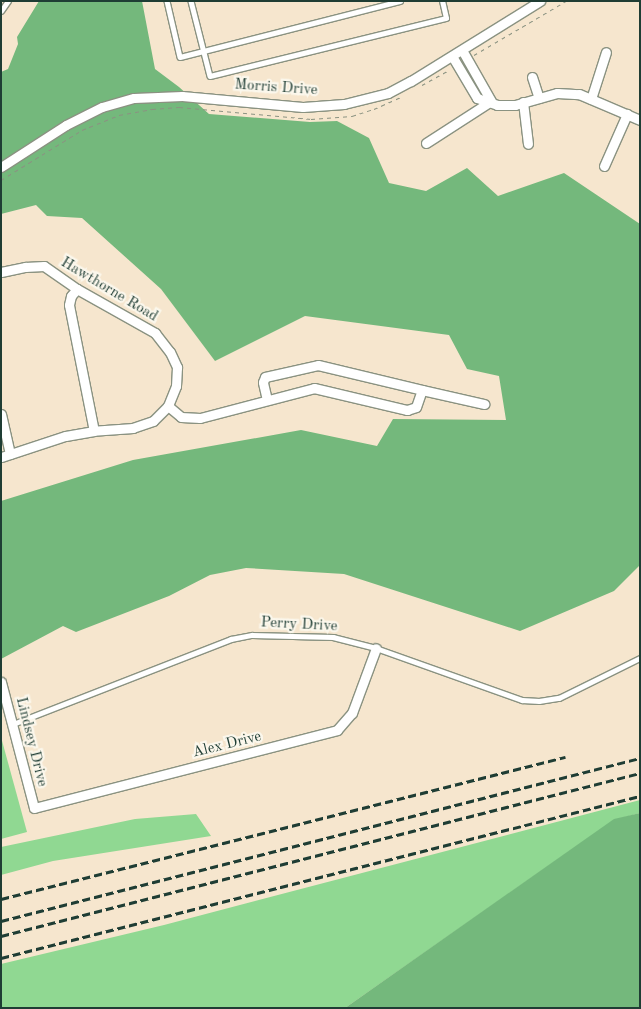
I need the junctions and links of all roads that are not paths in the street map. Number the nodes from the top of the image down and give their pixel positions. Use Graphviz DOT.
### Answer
graph roads {
  1 [pos="8,1"];
  2 [pos="167,1"];
  3 [pos="191,1"];
  4 [pos="400,1"];
  5 [pos="442,1"];
  6 [pos="540,1"];
  7 [pos="1,11"];
  8 [pos="462,50"];
  9 [pos="203,51"];
  10 [pos="606,52"];
  11 [pos="452,56"];
  12 [pos="532,77"];
  13 [pos="539,98"];
  14 [pos="591,99"];
  15 [pos="491,102"];
  16 [pos="523,102"];
  17 [pos="627,114"];
  18 [pos="640,120"];
  19 [pos="426,143"];
  20 [pos="528,144"];
  21 [pos="604,166"];
  22 [pos="1,167"];
  23 [pos="1,272"];
  24 [pos="77,289"];
  25 [pos="422,390"];
  26 [pos="267,400"];
  27 [pos="484,404"];
  28 [pos="168,406"];
  29 [pos="1,414"];
  30 [pos="94,431"];
  31 [pos="5,456"];
  32 [pos="376,648"];
  33 [pos="640,658"];
  34 [pos="1,682"];
  35 [pos="12,724"];
  36 [pos="34,808"];
  1 -- 7 [label="lane"];
  2 -- 9 [label="lane"];
  3 -- 9 [label="lane"];
  4 -- 9 [label="lane"];
  5 -- 9 [label="lane"];
  6 -- 8 [label="street, Morris Drive"];
  8 -- 11 [label="street, Morris Drive"];
  8 -- 15 [label="street"];
  10 -- 14 [label="street"];
  11 -- 15 [label="street"];
  11 -- 22 [label="street, Morris Drive"];
  12 -- 13 [label="street"];
  13 -- 14 [label="street"];
  13 -- 16 [label="street"];
  14 -- 17 [label="street"];
  15 -- 16 [label="street"];
  15 -- 19 [label="street"];
  16 -- 20 [label="street"];
  17 -- 18 [label="street"];
  17 -- 21 [label="street"];
  23 -- 24 [label="street, Hawthorne Road"];
  24 -- 28 [label="street, Hawthorne Road"];
  24 -- 30 [label="street"];
  25 -- 26 [label="street"];
  25 -- 26 [label="street"];
  25 -- 27 [label="street"];
  26 -- 28 [label="street"];
  28 -- 30 [label="street, Hawthorne Road"];
  29 -- 31 [label="street"];
  30 -- 31 [label="street, Hawthorne Road"];
  32 -- 33 [label="lane, Perry Drive"];
  32 -- 35 [label="lane, Perry Drive"];
  32 -- 36 [label="street, Alex Drive"];
  34 -- 35 [label="street, Lindsey Drive"];
  35 -- 36 [label="street, Lindsey Drive"];
}
